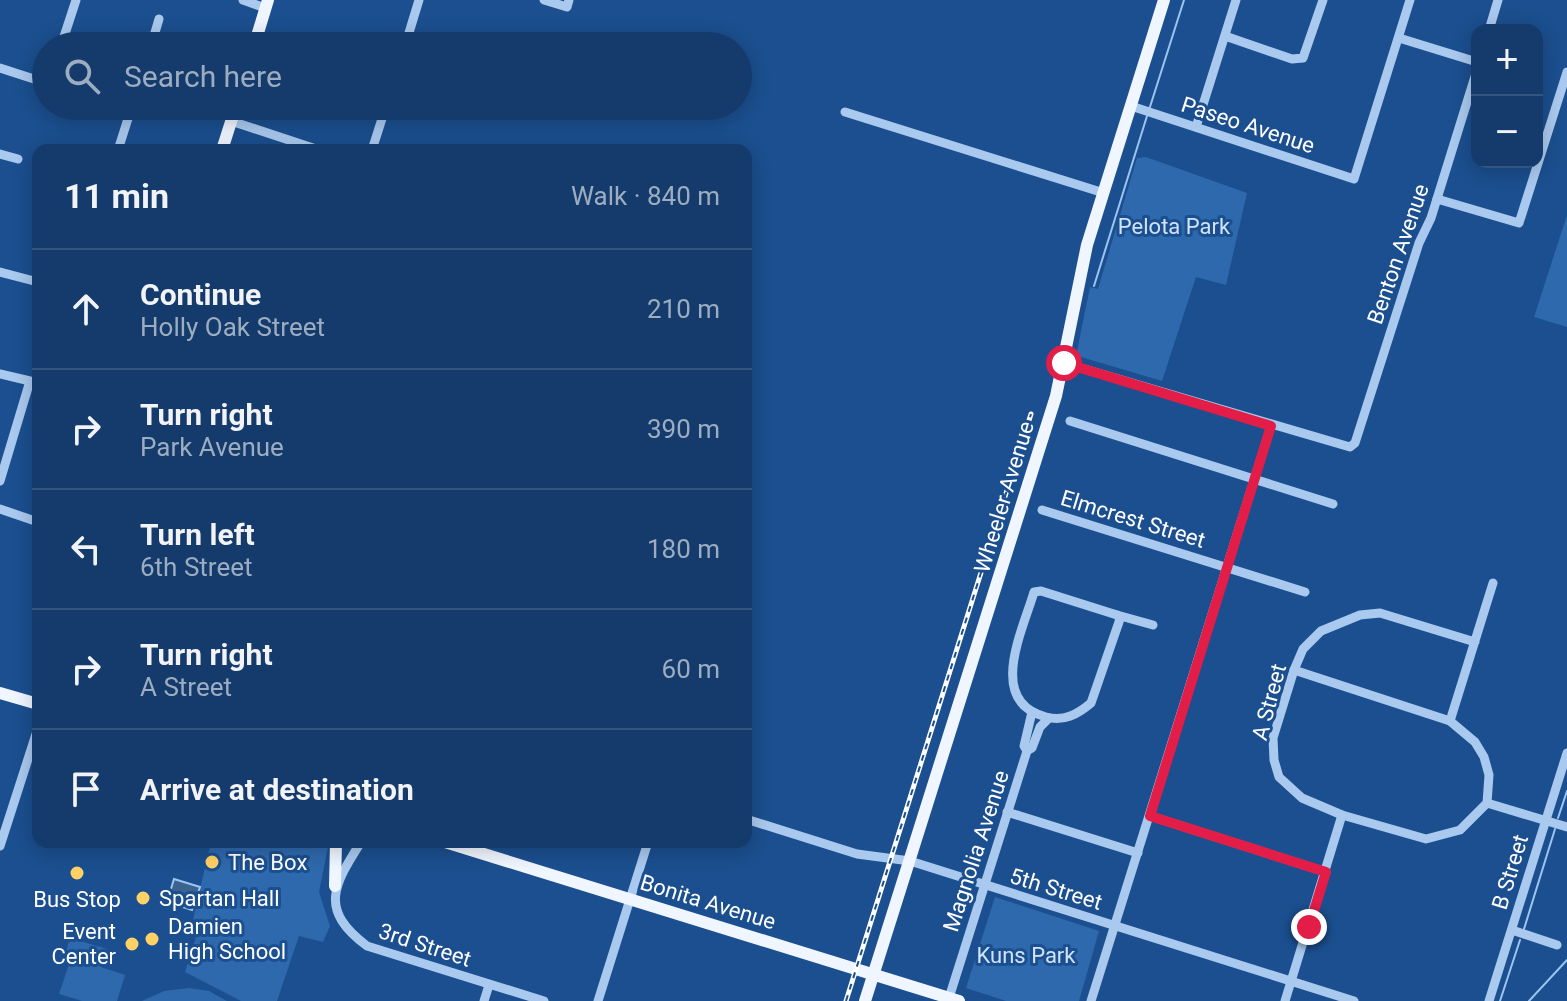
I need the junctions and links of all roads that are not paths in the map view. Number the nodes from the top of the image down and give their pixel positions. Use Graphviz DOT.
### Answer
graph roads {
  1 [pos="76,0"];
  2 [pos="243,0"];
  3 [pos="419,0"];
  4 [pos="544,0"];
  5 [pos="1164,0"];
  6 [pos="1236,0"];
  7 [pos="1323,0"];
  8 [pos="1410,0"];
  9 [pos="1498,0"];
  10 [pos="266,4"];
  11 [pos="568,4"];
  12 [pos="159,19"];
  13 [pos="1491,24"];
  14 [pos="66,32"];
  15 [pos="155,32"];
  16 [pos="258,32"];
  17 [pos="409,32"];
  18 [pos="1225,36"];
  19 [pos="1399,38"];
  20 [pos="1471,60"];
  21 [pos="0,68"];
  22 [pos="1567,72"];
  23 [pos="32,78"];
  24 [pos="1471,89"];
  25 [pos="1564,89"];
  26 [pos="1131,106"];
  27 [pos="845,112"];
  28 [pos="128,120"];
  29 [pos="382,120"];
  30 [pos="231,121"];
  31 [pos="1196,127"];
  32 [pos="120,144"];
  33 [pos="224,144"];
  34 [pos="301,144"];
  35 [pos="374,144"];
  36 [pos="0,154"];
  37 [pos="18,159"];
  38 [pos="1104,193"];
  39 [pos="1437,199"];
  40 [pos="0,272"];
  41 [pos="32,280"];
  42 [pos="1064,363"];
  43 [pos="0,374"];
  44 [pos="1070,421"];
  45 [pos="1271,426"];
  46 [pos="1255,479"];
  47 [pos="0,481"];
  48 [pos="1333,504"];
  49 [pos="0,509"];
  50 [pos="1042,510"];
  51 [pos="32,520"];
  52 [pos="1228,568"];
  53 [pos="1493,583"];
  54 [pos="1305,592"];
  55 [pos="1117,615"];
  56 [pos="1153,625"];
  57 [pos="1475,642"];
  58 [pos="1294,670"];
  59 [pos="0,693"];
  60 [pos="32,702"];
  61 [pos="1032,712"];
  62 [pos="1049,718"];
  63 [pos="1450,721"];
  64 [pos="32,747"];
  65 [pos="1027,751"];
  66 [pos="1567,753"];
  67 [pos="1487,803"];
  68 [pos="1007,812"];
  69 [pos="1342,815"];
  70 [pos="1150,816"];
  71 [pos="1545,820"];
  72 [pos="752,821"];
  73 [pos="1567,827"];
  74 [pos="0,846"];
  75 [pos="336,848"];
  76 [pos="357,848"];
  77 [pos="464,848"];
  78 [pos="646,848"];
  79 [pos="1138,853"];
  80 [pos="910,861"];
  81 [pos="1326,872"];
  82 [pos="983,885"];
  83 [pos="335,886"];
  84 [pos="630,900"];
  85 [pos="1115,927"];
  86 [pos="1512,930"];
  87 [pos="1557,945"];
  88 [pos="873,974"];
  89 [pos="1292,981"];
  90 [pos="489,985"];
  91 [pos="952,1000"];
  92 [pos="484,1001"];
  93 [pos="544,1001"];
  94 [pos="598,1001"];
  95 [pos="865,1001"];
  96 [pos="1091,1001"];
  97 [pos="1285,1001"];
  98 [pos="1354,1001"];
  99 [pos="1489,1001"];
  1 -- 14 [label="street"];
  2 -- 10 [label="street"];
  3 -- 17 [label="street"];
  4 -- 11 [label="street"];
  5 -- 26 [label="main road, Wheeler Avenue"];
  6 -- 18 [label="street"];
  7 -- 18 [label="street"];
  8 -- 19 [label="street"];
  9 -- 13 [label="street"];
  10 -- 16 [label="main road"];
  12 -- 15 [label="street"];
  18 -- 31 [label="street"];
  19 -- 20 [label="street"];
  19 -- 31 [label="street, Paseo Avenue"];
  21 -- 23 [label="street"];
  22 -- 25 [label="street"];
  24 -- 39 [label="street, Benton Avenue"];
  25 -- 39 [label="street"];
  26 -- 31 [label="street, Paseo Avenue"];
  26 -- 38 [label="main road, Wheeler Avenue"];
  27 -- 38 [label="street"];
  28 -- 32 [label="street"];
  29 -- 35 [label="street"];
  30 -- 33 [label="main road"];
  30 -- 34 [label="street"];
  36 -- 37 [label="street"];
  38 -- 42 [label="main road, Wheeler Avenue"];
  39 -- 45 [label="street, Benton Avenue"];
  40 -- 41 [label="street"];
  42 -- 45 [label="street"];
  42 -- 80 [label="main road, Wheeler Avenue"];
  43 -- 47 [label="street"];
  44 -- 46 [label="street"];
  45 -- 46 [label="street"];
  46 -- 48 [label="street"];
  46 -- 52 [label="street"];
  49 -- 51 [label="street"];
  50 -- 52 [label="street, Elmcrest Street"];
  52 -- 54 [label="street, Elmcrest Street"];
  52 -- 70 [label="street"];
  53 -- 57 [label="street"];
  55 -- 56 [label="street"];
  55 -- 61 [label="street"];
  55 -- 62 [label="street"];
  57 -- 58 [label="street, A Street"];
  57 -- 63 [label="street"];
  58 -- 63 [label="street"];
  58 -- 69 [label="street, A Street"];
  59 -- 60 [label="main road"];
  61 -- 62 [label="street"];
  61 -- 65 [label="street"];
  62 -- 65 [label="street, Magnolia Avenue"];
  63 -- 67 [label="street"];
  64 -- 74 [label="street"];
  65 -- 68 [label="street, Magnolia Avenue"];
  66 -- 71 [label="street, B Street"];
  67 -- 69 [label="street, A Street"];
  67 -- 71 [label="street"];
  68 -- 79 [label="street"];
  68 -- 82 [label="street, Magnolia Avenue"];
  69 -- 81 [label="street"];
  70 -- 79 [label="street"];
  70 -- 81 [label="street"];
  71 -- 73 [label="street"];
  71 -- 86 [label="street, B Street"];
  72 -- 80 [label="street, 5th Street"];
  75 -- 83 [label="main road"];
  76 -- 83 [label="street"];
  77 -- 84 [label="main road, Bonita Avenue"];
  78 -- 84 [label="street"];
  79 -- 85 [label="street"];
  80 -- 82 [label="street, 5th Street"];
  80 -- 88 [label="main road, Wheeler Avenue"];
  81 -- 89 [label="street"];
  82 -- 85 [label="street, 5th Street"];
  82 -- 91 [label="street, Magnolia Avenue"];
  83 -- 90 [label="street, 3rd Street"];
  84 -- 88 [label="main road, Bonita Avenue"];
  84 -- 94 [label="street"];
  85 -- 89 [label="street, 5th Street"];
  85 -- 96 [label="street"];
  86 -- 87 [label="street"];
  86 -- 99 [label="street, B Street"];
  88 -- 91 [label="main road, Bonita Avenue"];
  88 -- 95 [label="main road, Wheeler Avenue"];
  89 -- 97 [label="street"];
  89 -- 98 [label="street, 5th Street"];
  90 -- 92 [label="street"];
  90 -- 93 [label="street, 3rd Street"];
}
